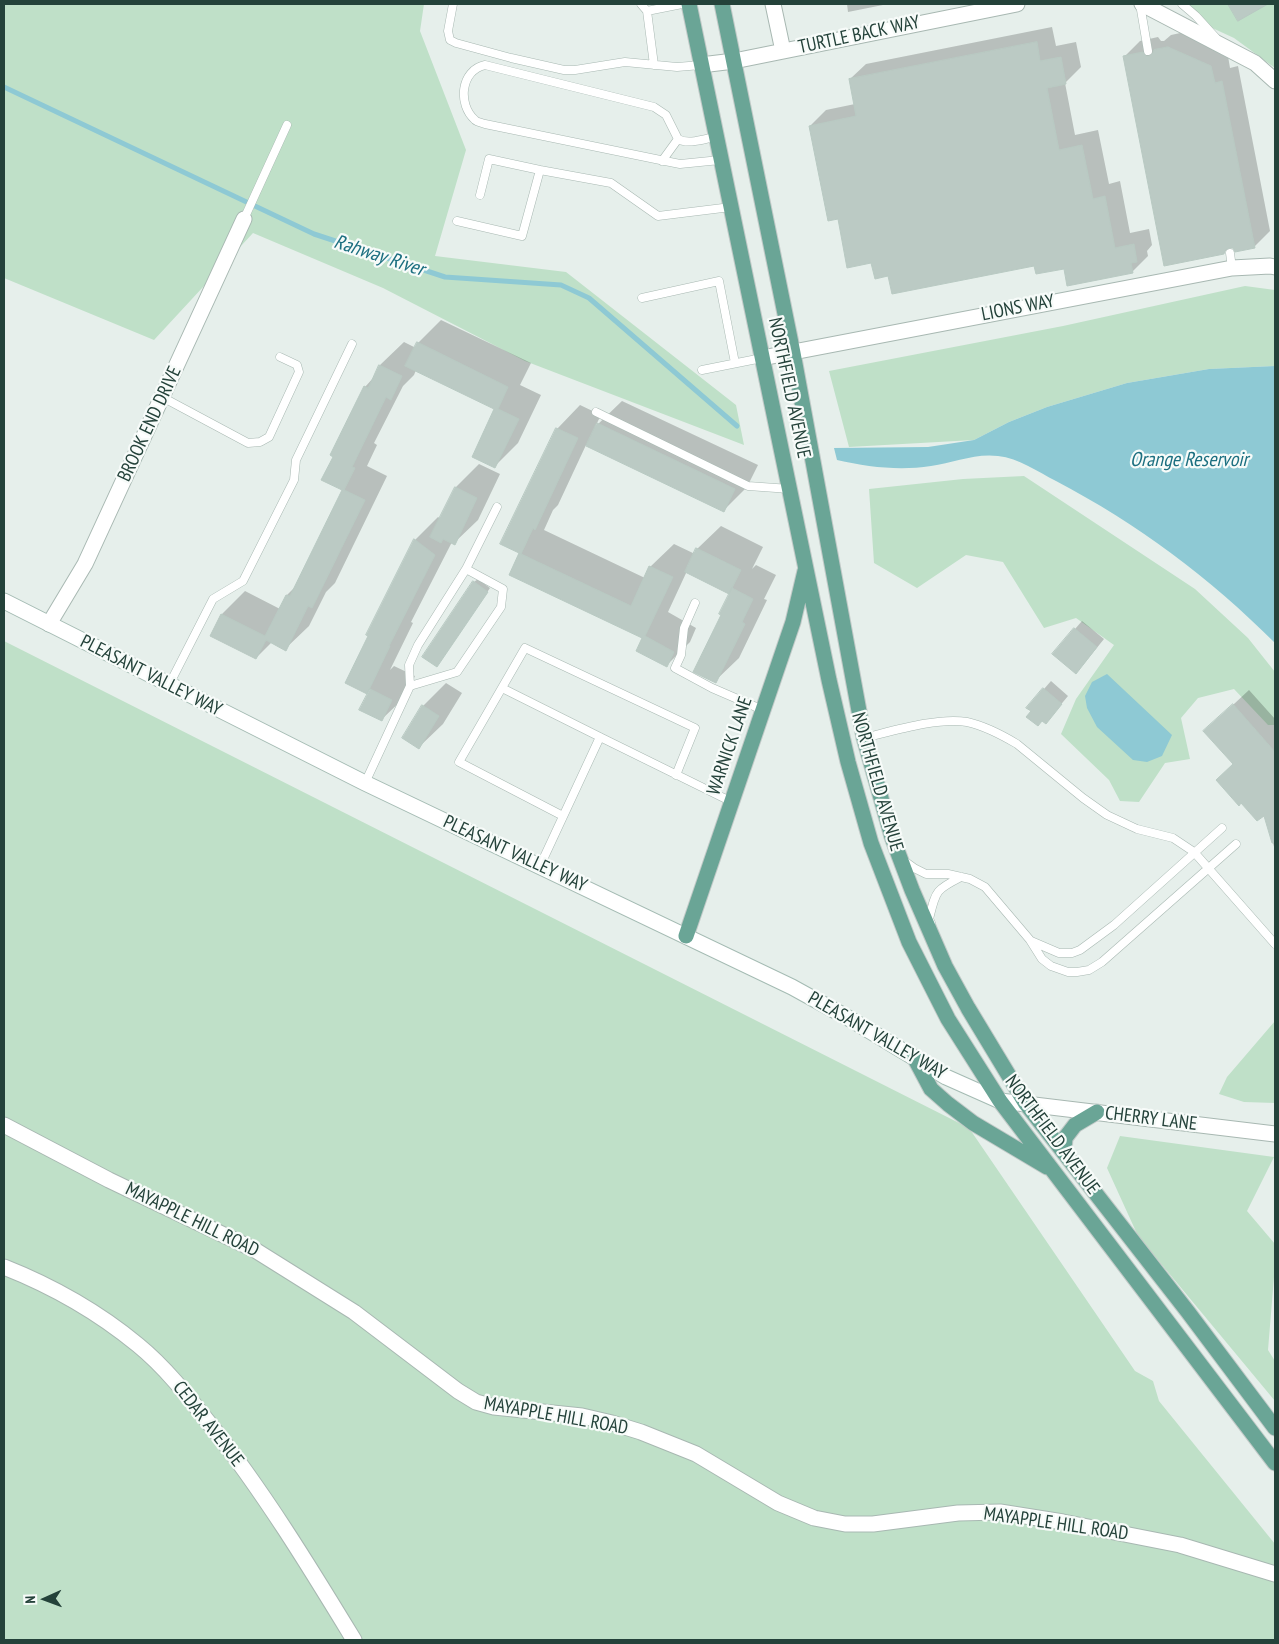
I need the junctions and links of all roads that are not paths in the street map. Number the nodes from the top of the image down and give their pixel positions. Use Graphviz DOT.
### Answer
graph roads {
  1 [pos="453,4"];
  2 [pos="641,4"];
  3 [pos="682,4"];
  4 [pos="689,4"];
  5 [pos="722,4"];
  6 [pos="773,4"];
  7 [pos="1017,4"];
  8 [pos="1141,4"];
  9 [pos="1182,4"];
  10 [pos="647,12"];
  11 [pos="1223,45"];
  12 [pos="783,51"];
  13 [pos="1148,51"];
  14 [pos="734,61"];
  15 [pos="654,64"];
  16 [pos="701,65"];
  17 [pos="1275,80"];
  18 [pos="287,125"];
  19 [pos="716,137"];
  20 [pos="678,139"];
  21 [pos="720,160"];
  22 [pos="662,161"];
  23 [pos="540,170"];
  24 [pos="480,196"];
  25 [pos="730,207"];
  26 [pos="244,220"];
  27 [pos="457,221"];
  28 [pos="1275,267"];
  29 [pos="642,298"];
  30 [pos="352,344"];
  31 [pos="793,352"];
  32 [pos="280,357"];
  33 [pos="762,358"];
  34 [pos="735,363"];
  35 [pos="702,370"];
  36 [pos="162,397"];
  37 [pos="596,412"];
  38 [pos="790,488"];
  39 [pos="497,507"];
  40 [pos="806,567"];
  41 [pos="466,569"];
  42 [pos="4,601"];
  43 [pos="695,603"];
  44 [pos="840,612"];
  45 [pos="817,617"];
  46 [pos="49,624"];
  47 [pos="169,685"];
  48 [pos="410,686"];
  49 [pos="502,688"];
  50 [pos="763,710"];
  51 [pos="600,737"];
  52 [pos="864,738"];
  53 [pos="676,774"];
  54 [pos="365,783"];
  55 [pos="732,802"];
  56 [pos="563,816"];
  57 [pos="1222,828"];
  58 [pos="1236,844"];
  59 [pos="1194,852"];
  60 [pos="899,857"];
  61 [pos="540,866"];
  62 [pos="1208,868"];
  63 [pos="961,877"];
  64 [pos="686,936"];
  65 [pos="1030,940"];
  66 [pos="1275,944"];
  67 [pos="946,966"];
  68 [pos="914,1057"];
  69 [pos="1000,1101"];
  70 [pos="1026,1104"];
  71 [pos="1097,1112"];
  72 [pos="4,1125"];
  73 [pos="1275,1134"];
  74 [pos="1064,1152"];
  75 [pos="1054,1172"];
  76 [pos="4,1267"];
  77 [pos="1275,1428"];
  78 [pos="1275,1463"];
  79 [pos="1275,1574"];
  80 [pos="354,1640"];
  1 -- 15 [label="lane"];
  2 -- 10 [label="lane"];
  3 -- 10 [label="lane"];
  4 -- 16 [label="main road, NORTHFIELD AVENUE"];
  5 -- 14 [label="main road, NORTHFIELD AVENUE"];
  6 -- 12 [label="street"];
  7 -- 12 [label="street, TURTLE BACK WAY"];
  8 -- 11 [label="street"];
  8 -- 13 [label="lane"];
  9 -- 11 [label="lane"];
  10 -- 15 [label="lane"];
  11 -- 17 [label="street"];
  12 -- 14 [label="street, TURTLE BACK WAY"];
  14 -- 16 [label="street, TURTLE BACK WAY"];
  14 -- 31 [label="main road, NORTHFIELD AVENUE"];
  15 -- 16 [label="lane"];
  16 -- 19 [label="main road, NORTHFIELD AVENUE"];
  18 -- 26 [label="lane"];
  19 -- 20 [label="lane"];
  19 -- 21 [label="main road, NORTHFIELD AVENUE"];
  20 -- 22 [label="lane"];
  20 -- 22 [label="lane"];
  21 -- 22 [label="lane"];
  21 -- 25 [label="main road, NORTHFIELD AVENUE"];
  23 -- 24 [label="lane"];
  23 -- 25 [label="lane"];
  23 -- 27 [label="lane"];
  25 -- 33 [label="main road, NORTHFIELD AVENUE"];
  26 -- 36 [label="street, BROOK END DRIVE"];
  28 -- 31 [label="street, LIONS WAY"];
  29 -- 34 [label="lane"];
  30 -- 47 [label="lane"];
  31 -- 33 [label="street, LIONS WAY"];
  31 -- 44 [label="main road, NORTHFIELD AVENUE"];
  32 -- 36 [label="lane"];
  33 -- 34 [label="lane"];
  33 -- 38 [label="main road, NORTHFIELD AVENUE"];
  34 -- 35 [label="lane"];
  36 -- 46 [label="street, BROOK END DRIVE"];
  37 -- 38 [label="lane"];
  38 -- 40 [label="main road, NORTHFIELD AVENUE"];
  39 -- 41 [label="lane"];
  40 -- 45 [label="main road, NORTHFIELD AVENUE"];
  40 -- 50 [label="main road, WARNICK LANE"];
  41 -- 48 [label="lane"];
  41 -- 48 [label="lane"];
  42 -- 46 [label="street, PLEASANT VALLEY WAY"];
  43 -- 50 [label="lane"];
  44 -- 45 [label="main road"];
  44 -- 52 [label="main road, NORTHFIELD AVENUE"];
  45 -- 69 [label="main road, NORTHFIELD AVENUE"];
  46 -- 47 [label="street, PLEASANT VALLEY WAY"];
  47 -- 54 [label="street, PLEASANT VALLEY WAY"];
  48 -- 54 [label="lane"];
  49 -- 51 [label="lane"];
  49 -- 53 [label="lane"];
  49 -- 56 [label="lane"];
  50 -- 55 [label="main road, WARNICK LANE"];
  51 -- 53 [label="lane"];
  51 -- 56 [label="lane"];
  52 -- 59 [label="lane"];
  52 -- 60 [label="main road, NORTHFIELD AVENUE"];
  53 -- 55 [label="lane"];
  54 -- 61 [label="street, PLEASANT VALLEY WAY"];
  55 -- 64 [label="main road, WARNICK LANE"];
  56 -- 61 [label="lane"];
  57 -- 59 [label="lane"];
  58 -- 62 [label="lane"];
  59 -- 62 [label="lane"];
  59 -- 65 [label="lane"];
  60 -- 63 [label="lane"];
  60 -- 67 [label="main road, NORTHFIELD AVENUE"];
  61 -- 64 [label="street, PLEASANT VALLEY WAY"];
  62 -- 65 [label="lane"];
  62 -- 66 [label="lane"];
  63 -- 65 [label="lane"];
  63 -- 67 [label="lane"];
  64 -- 68 [label="street, PLEASANT VALLEY WAY"];
  67 -- 70 [label="main road, NORTHFIELD AVENUE"];
  68 -- 69 [label="street, PLEASANT VALLEY WAY"];
  68 -- 75 [label="main road"];
  69 -- 70 [label="street, PLEASANT VALLEY WAY"];
  69 -- 75 [label="main road, NORTHFIELD AVENUE"];
  70 -- 71 [label="street, CHERRY LANE"];
  70 -- 74 [label="main road, NORTHFIELD AVENUE"];
  71 -- 73 [label="street, CHERRY LANE"];
  71 -- 74 [label="main road"];
  72 -- 79 [label="street, MAYAPPLE HILL ROAD"];
  74 -- 77 [label="main road, NORTHFIELD AVENUE"];
  75 -- 78 [label="main road, NORTHFIELD AVENUE"];
  76 -- 80 [label="street, CEDAR AVENUE"];
}
